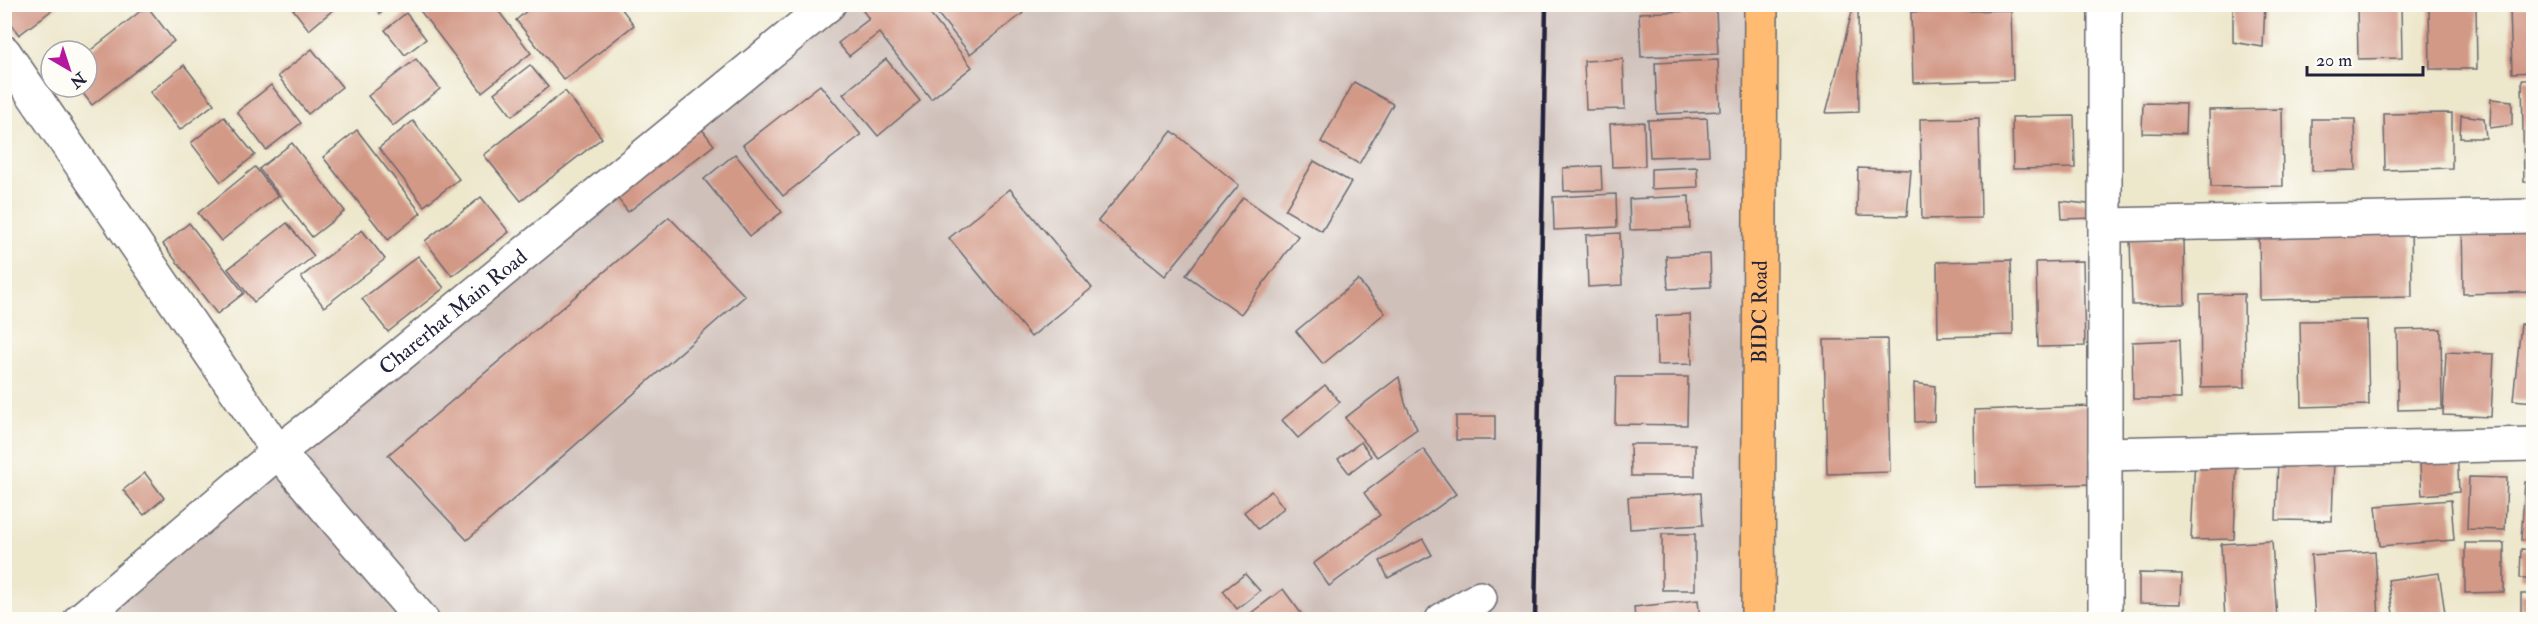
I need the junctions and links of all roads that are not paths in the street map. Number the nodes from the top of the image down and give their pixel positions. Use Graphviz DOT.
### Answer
graph roads {
  1 [pos="829,4"];
  2 [pos="1761,4"];
  3 [pos="2105,4"];
  4 [pos="4,52"];
  5 [pos="2534,216"];
  6 [pos="2105,225"];
  7 [pos="2534,444"];
  8 [pos="278,452"];
  9 [pos="2105,454"];
  10 [pos="1480,598"];
  11 [pos="81,620"];
  12 [pos="422,620"];
  13 [pos="1442,620"];
  14 [pos="1758,620"];
  15 [pos="2105,620"];
  1 -- 8 [label="street, Charerhat Main Road"];
  2 -- 14 [label="main road, BIDC Road"];
  3 -- 6 [label="street"];
  4 -- 8 [label="street"];
  5 -- 6 [label="street"];
  6 -- 9 [label="street"];
  7 -- 9 [label="street"];
  8 -- 11 [label="street, Charerhat Main Road"];
  8 -- 12 [label="street"];
  9 -- 15 [label="street"];
  10 -- 13 [label="street"];
}
